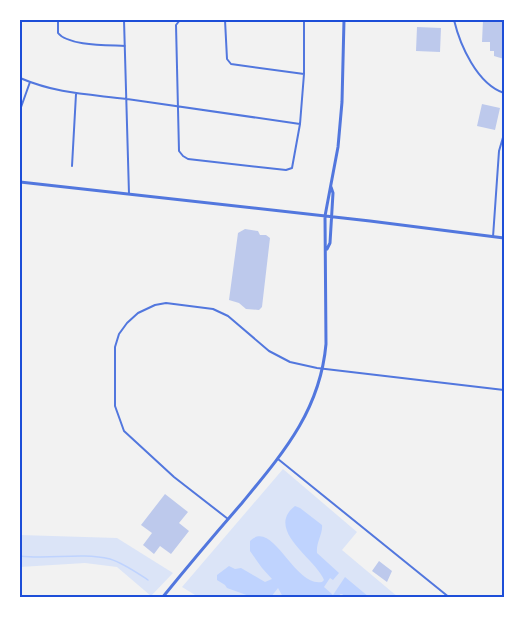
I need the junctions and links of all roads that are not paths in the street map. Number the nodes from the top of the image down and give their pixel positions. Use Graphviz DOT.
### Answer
graph roads {
  1 [pos="58,20"];
  2 [pos="124,20"];
  3 [pos="180,20"];
  4 [pos="225,20"];
  5 [pos="236,20"];
  6 [pos="304,20"];
  7 [pos="344,20"];
  8 [pos="454,20"];
  9 [pos="125,46"];
  10 [pos="304,74"];
  11 [pos="20,78"];
  12 [pos="30,82"];
  13 [pos="504,93"];
  14 [pos="76,94"];
  15 [pos="127,99"];
  16 [pos="178,108"];
  17 [pos="20,110"];
  18 [pos="300,124"];
  19 [pos="504,134"];
  20 [pos="72,166"];
  21 [pos="20,182"];
  22 [pos="331,187"];
  23 [pos="129,194"];
  24 [pos="325,216"];
  25 [pos="331,217"];
  26 [pos="493,237"];
  27 [pos="504,238"];
  28 [pos="327,249"];
  29 [pos="323,369"];
  30 [pos="504,390"];
  31 [pos="278,459"];
  32 [pos="228,519"];
  33 [pos="162,597"];
  34 [pos="450,597"];
  1 -- 9 [label="street"];
  2 -- 9 [label="street"];
  3 -- 16 [label="street"];
  4 -- 10 [label="street"];
  5 -- 6 [label="street"];
  6 -- 10 [label="street"];
  7 -- 22 [label="street"];
  8 -- 13 [label="street"];
  9 -- 15 [label="street"];
  10 -- 18 [label="street"];
  11 -- 12 [label="street"];
  12 -- 14 [label="street"];
  12 -- 17 [label="street"];
  14 -- 15 [label="street"];
  14 -- 20 [label="street"];
  15 -- 16 [label="street"];
  15 -- 23 [label="street"];
  16 -- 18 [label="street"];
  16 -- 18 [label="street"];
  19 -- 26 [label="street"];
  21 -- 23 [label="street"];
  22 -- 24 [label="street"];
  22 -- 25 [label="street"];
  23 -- 24 [label="street"];
  24 -- 25 [label="street"];
  24 -- 28 [label="street"];
  25 -- 26 [label="street"];
  25 -- 28 [label="street"];
  26 -- 27 [label="street"];
  28 -- 29 [label="street"];
  29 -- 30 [label="street"];
  29 -- 31 [label="street"];
  29 -- 32 [label="street"];
  31 -- 32 [label="street"];
  31 -- 34 [label="street"];
  32 -- 33 [label="street"];
}
